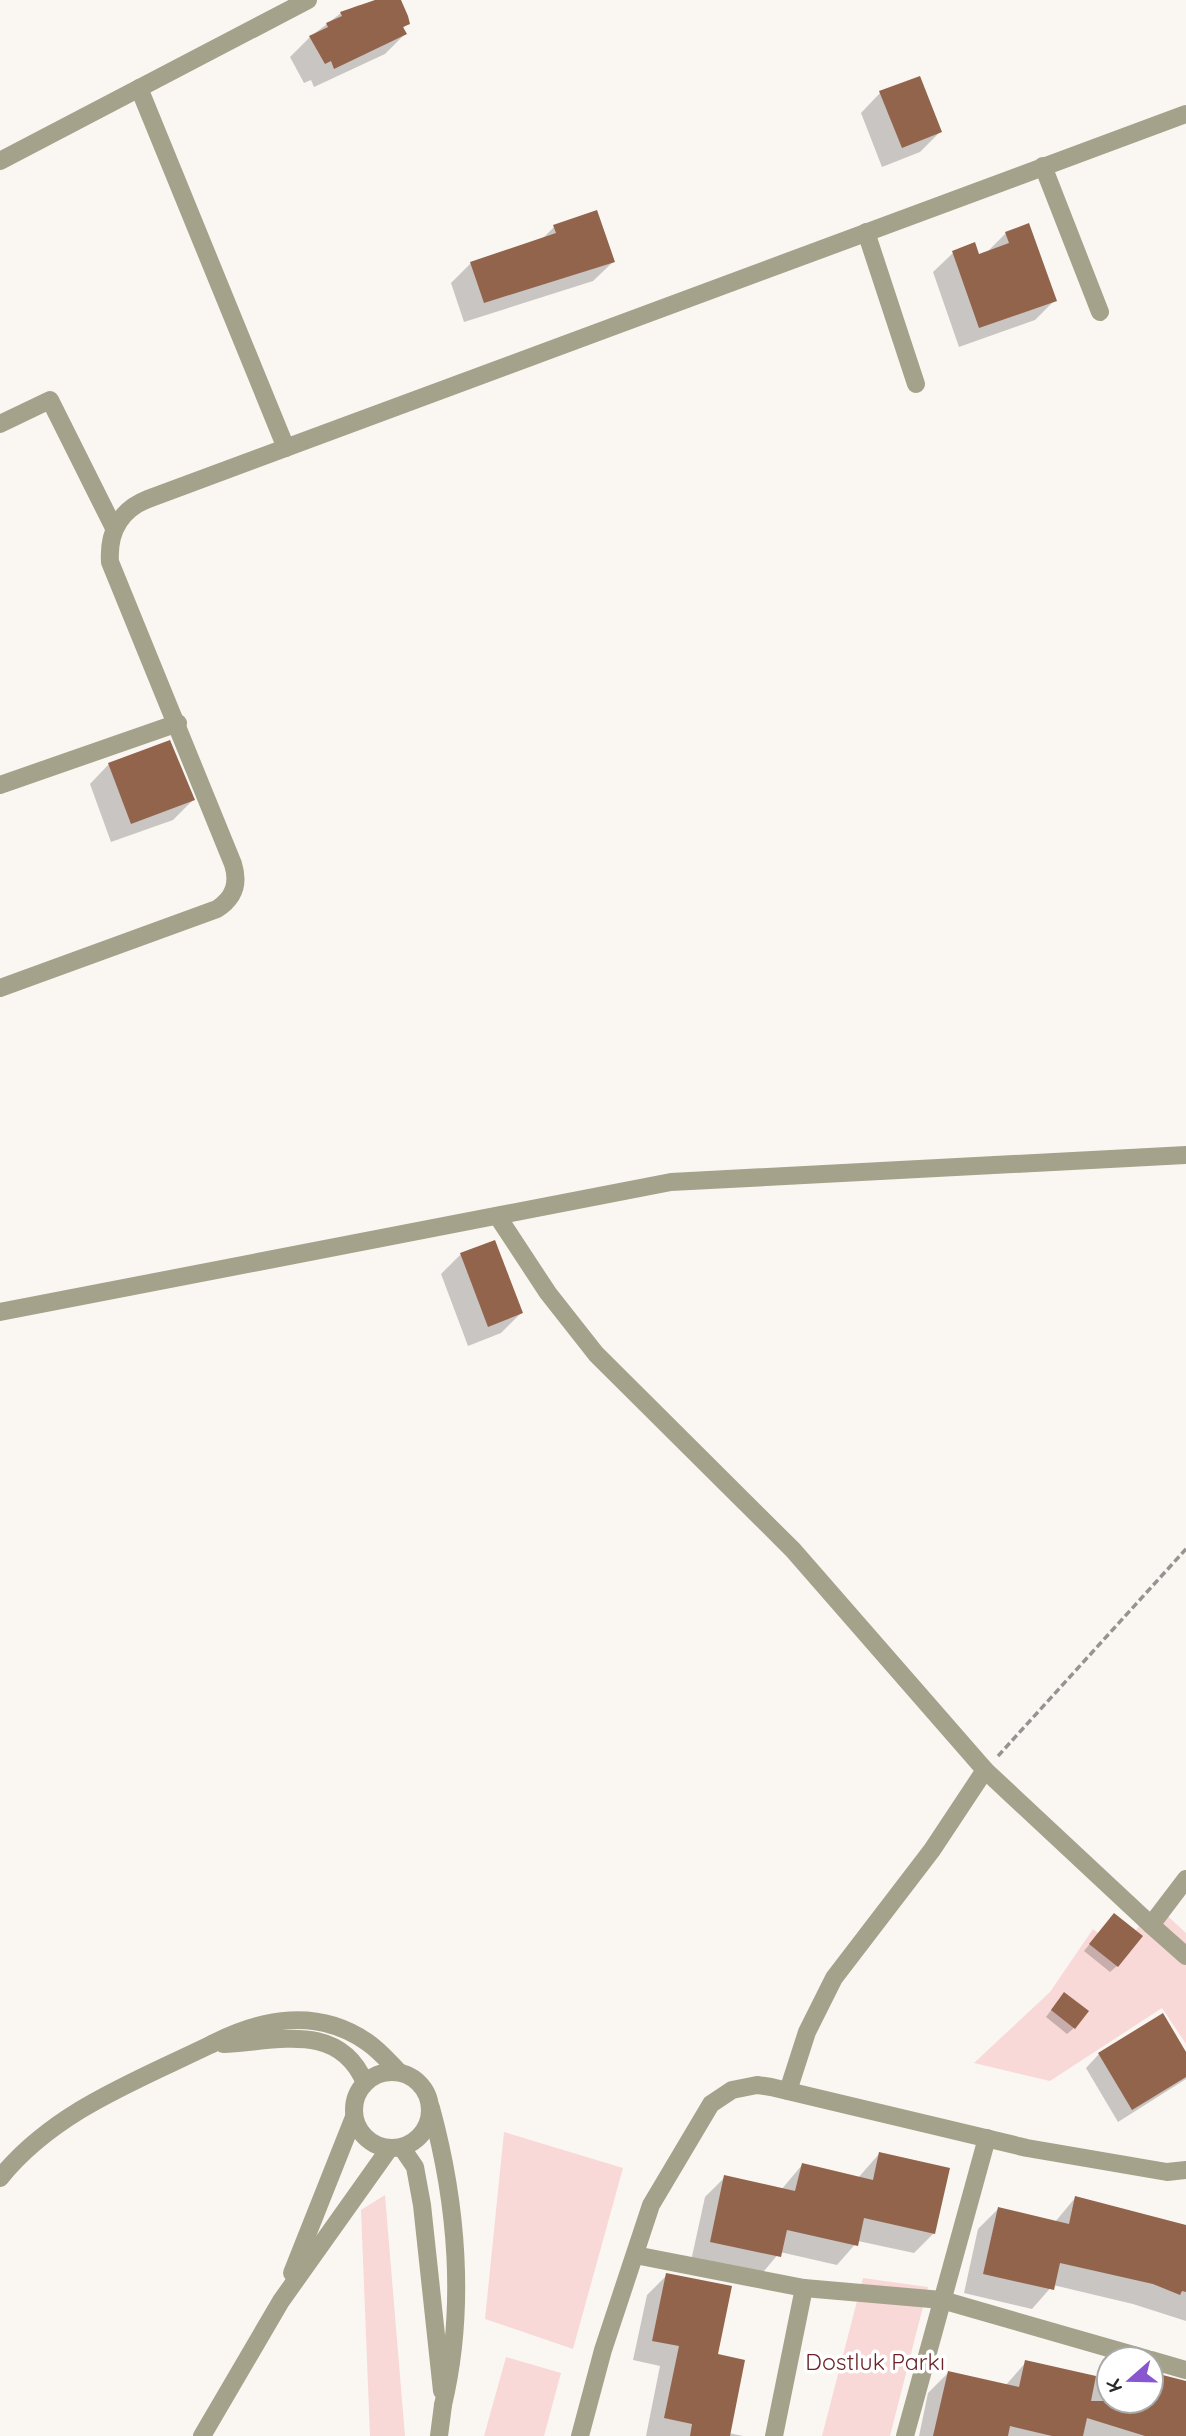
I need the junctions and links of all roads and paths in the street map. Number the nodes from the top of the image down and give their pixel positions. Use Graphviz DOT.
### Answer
graph roads {
  1 [pos="308,0"];
  2 [pos="139,88"];
  3 [pos="1186,114"];
  4 [pos="0,161"];
  5 [pos="1043,166"];
  6 [pos="866,232"];
  7 [pos="1100,312"];
  8 [pos="916,384"];
  9 [pos="0,424"];
  10 [pos="286,448"];
  11 [pos="114,528"];
  12 [pos="178,723"];
  13 [pos="0,785"];
  14 [pos="0,988"];
  15 [pos="1186,1155"];
  16 [pos="498,1217"];
  17 [pos="0,1312"];
  18 [pos="1186,1549"];
  19 [pos="985,1770"];
  20 [pos="1186,1879"];
  21 [pos="1151,1925"];
  22 [pos="1186,1956"];
  23 [pos="212,2044"];
  24 [pos="399,2072"];
  25 [pos="365,2083"];
  26 [pos="788,2091"];
  27 [pos="431,2108"];
  28 [pos="354,2117"];
  29 [pos="986,2138"];
  30 [pos="396,2148"];
  31 [pos="1186,2169"];
  32 [pos="0,2178"];
  33 [pos="635,2255"];
  34 [pos="804,2288"];
  35 [pos="942,2300"];
  36 [pos="281,2301"];
  37 [pos="1097,2345"];
  38 [pos="1165,2364"];
  39 [pos="1186,2370"];
  40 [pos="443,2404"];
  41 [pos="202,2436"];
  42 [pos="439,2436"];
  43 [pos="579,2436"];
  44 [pos="774,2436"];
  45 [pos="905,2436"];
  1 -- 2 [label="street"];
  2 -- 4 [label="street"];
  2 -- 10 [label="street"];
  3 -- 5 [label="street"];
  5 -- 6 [label="street"];
  5 -- 7 [label="street"];
  6 -- 8 [label="street"];
  6 -- 10 [label="street"];
  9 -- 11 [label="street"];
  10 -- 11 [label="street"];
  11 -- 12 [label="street"];
  12 -- 13 [label="street"];
  12 -- 14 [label="street"];
  15 -- 16 [label="street"];
  16 -- 17 [label="street"];
  16 -- 19 [label="street"];
  18 -- 19 [label="path"];
  19 -- 21 [label="street"];
  19 -- 26 [label="street"];
  20 -- 21 [label="street"];
  21 -- 22 [label="street"];
  23 -- 24 [label="street"];
  23 -- 25 [label="street"];
  23 -- 32 [label="street"];
  24 -- 25 [label="street"];
  24 -- 27 [label="street"];
  25 -- 28 [label="street"];
  26 -- 29 [label="street"];
  26 -- 33 [label="street"];
  27 -- 30 [label="street"];
  27 -- 40 [label="street"];
  28 -- 30 [label="street"];
  28 -- 36 [label="street"];
  29 -- 31 [label="street"];
  29 -- 35 [label="street"];
  30 -- 36 [label="street"];
  30 -- 40 [label="street"];
  33 -- 34 [label="street"];
  33 -- 43 [label="street"];
  34 -- 35 [label="street"];
  34 -- 44 [label="street"];
  35 -- 37 [label="street"];
  35 -- 45 [label="street"];
  36 -- 41 [label="street"];
  38 -- 39 [label="street"];
  40 -- 42 [label="street"];
}
